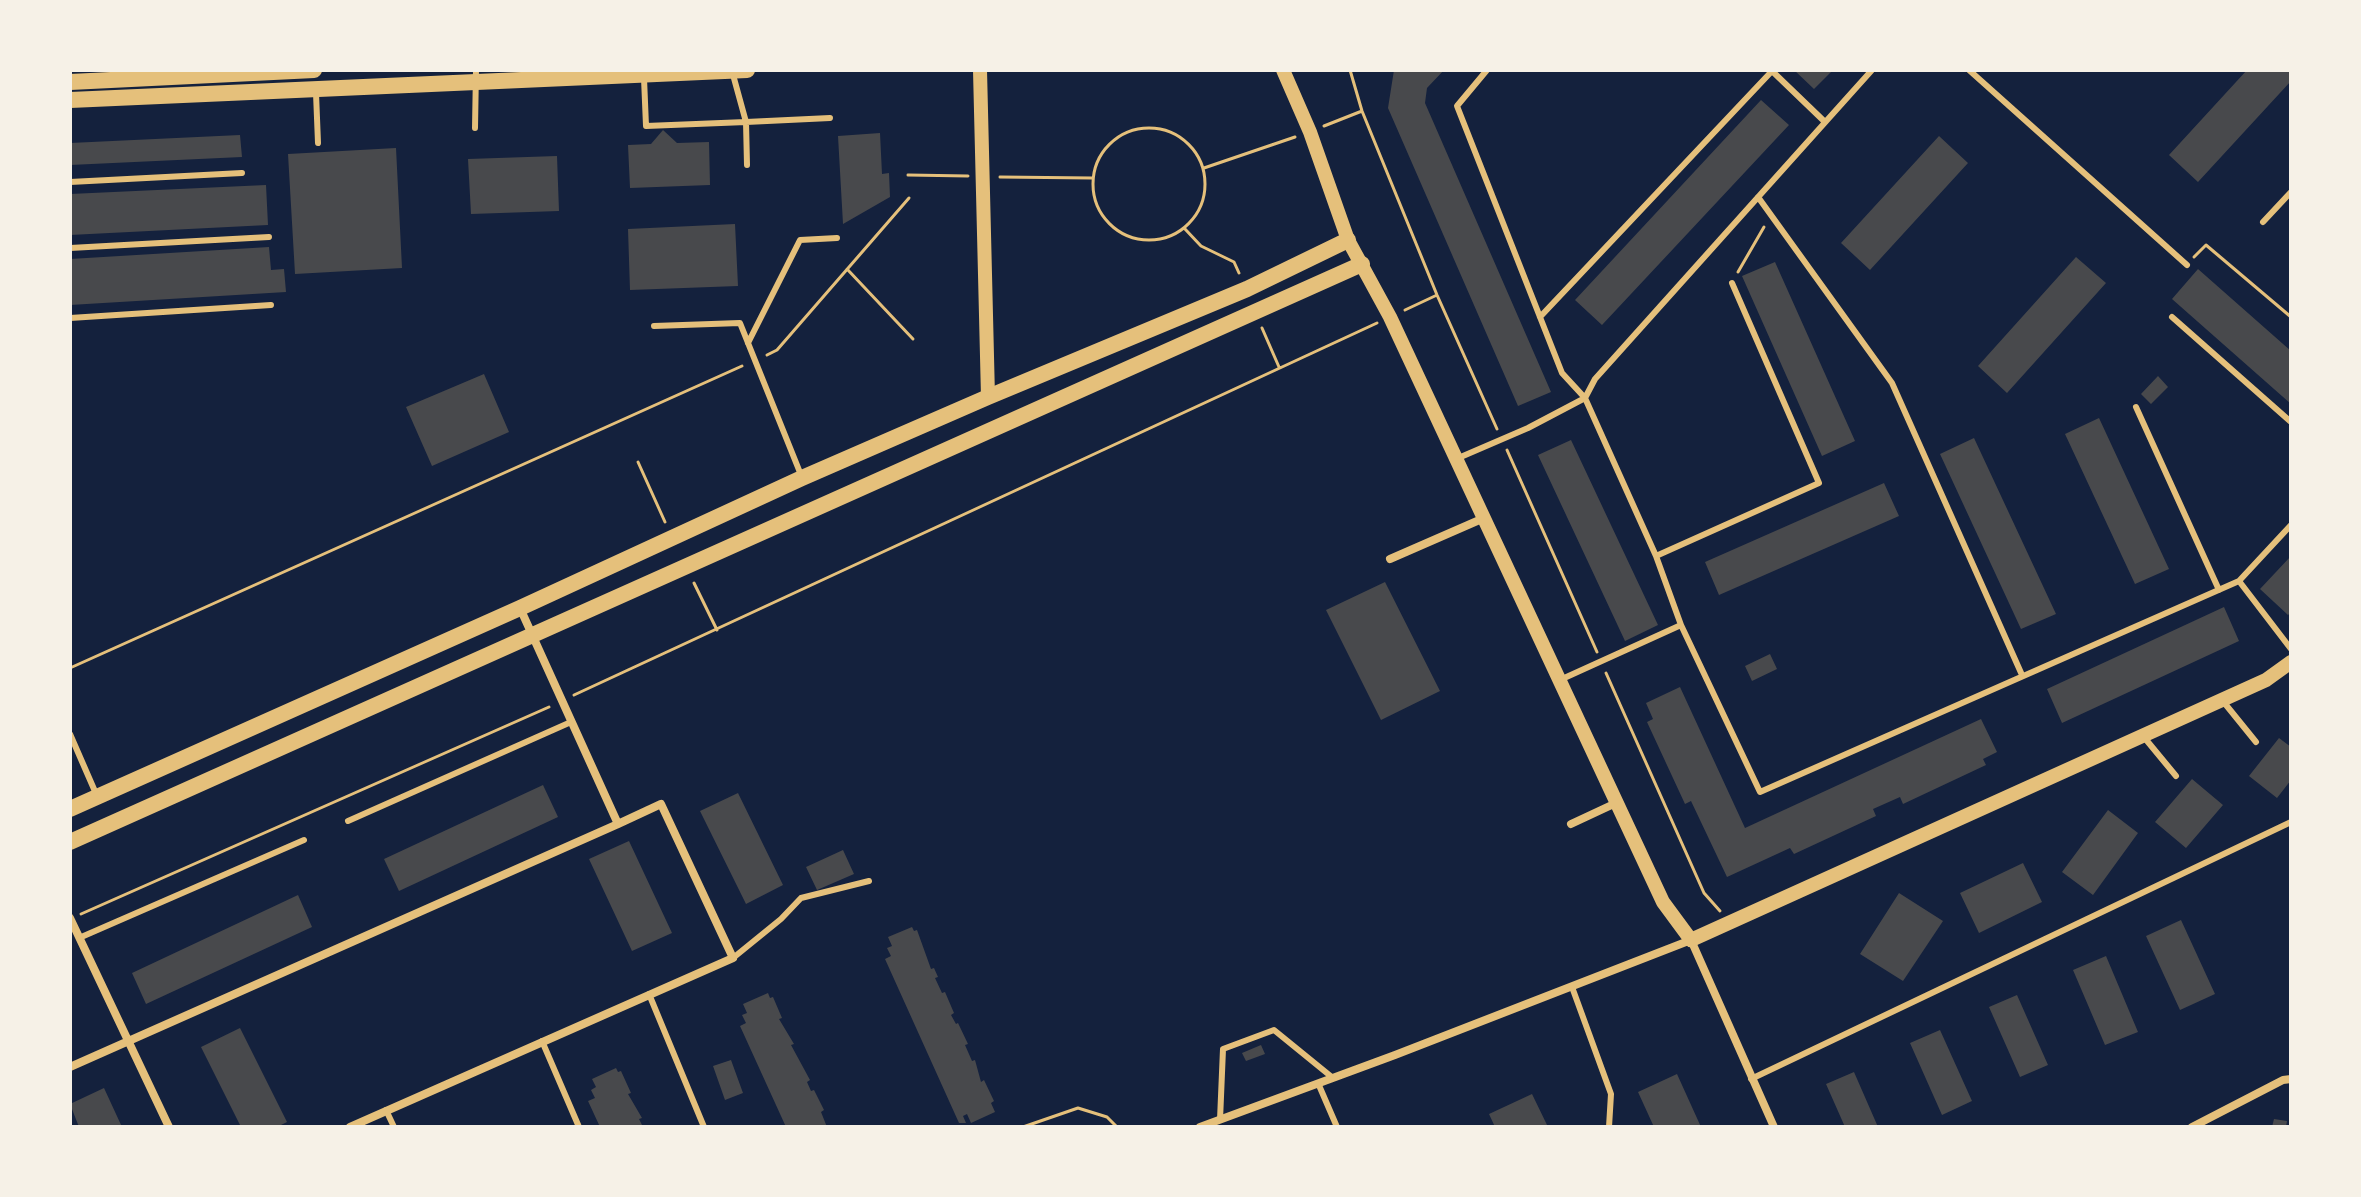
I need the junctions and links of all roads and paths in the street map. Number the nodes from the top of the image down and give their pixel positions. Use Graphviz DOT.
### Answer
graph roads {
  1 [pos="314,70"];
  2 [pos="732,70"];
  3 [pos="747,70"];
  4 [pos="980,70"];
  5 [pos="1283,70"];
  6 [pos="1350,70"];
  7 [pos="1487,70"];
  8 [pos="1872,70"];
  9 [pos="1969,70"];
  10 [pos="1771,71"];
  11 [pos="644,72"];
  12 [pos="151,74"];
  13 [pos="476,76"];
  14 [pos="70,82"];
  15 [pos="315,89"];
  16 [pos="70,100"];
  17 [pos="1362,111"];
  18 [pos="830,118"];
  19 [pos="746,122"];
  20 [pos="1825,122"];
  21 [pos="475,128"];
  22 [pos="1310,132"];
  23 [pos="318,143"];
  24 [pos="747,165"];
  25 [pos="1204,168"];
  26 [pos="242,173"];
  27 [pos="70,182"];
  28 [pos="2291,192"];
  29 [pos="1758,197"];
  30 [pos="909,198"];
  31 [pos="1771,215"];
  32 [pos="2263,222"];
  33 [pos="269,237"];
  34 [pos="837,238"];
  35 [pos="1348,240"];
  36 [pos="2206,245"];
  37 [pos="70,248"];
  38 [pos="1362,264"];
  39 [pos="2187,265"];
  40 [pos="847,269"];
  41 [pos="1732,283"];
  42 [pos="1437,295"];
  43 [pos="271,305"];
  44 [pos="1390,317"];
  45 [pos="1540,317"];
  46 [pos="2172,317"];
  47 [pos="2291,317"];
  48 [pos="70,318"];
  49 [pos="654,326"];
  50 [pos="913,339"];
  51 [pos="748,343"];
  52 [pos="755,361"];
  53 [pos="988,397"];
  54 [pos="1585,398"];
  55 [pos="2136,407"];
  56 [pos="2291,422"];
  57 [pos="1004,423"];
  58 [pos="1502,439"];
  59 [pos="1456,459"];
  60 [pos="802,478"];
  61 [pos="1484,518"];
  62 [pos="2291,525"];
  63 [pos="1656,556"];
  64 [pos="1390,559"];
  65 [pos="2239,581"];
  66 [pos="2219,590"];
  67 [pos="520,608"];
  68 [pos="1681,625"];
  69 [pos="532,635"];
  70 [pos="2291,649"];
  71 [pos="1601,661"];
  72 [pos="2291,662"];
  73 [pos="70,668"];
  74 [pos="2022,675"];
  75 [pos="1558,681"];
  76 [pos="2222,700"];
  77 [pos="562,701"];
  78 [pos="571,722"];
  79 [pos="70,734"];
  80 [pos="2143,736"];
  81 [pos="2256,742"];
  82 [pos="2176,776"];
  83 [pos="97,796"];
  84 [pos="1616,803"];
  85 [pos="70,809"];
  86 [pos="348,821"];
  87 [pos="2291,822"];
  88 [pos="618,824"];
  89 [pos="1571,824"];
  90 [pos="304,840"];
  91 [pos="70,842"];
  92 [pos="869,881"];
  93 [pos="70,919"];
  94 [pos="1732,923"];
  95 [pos="79,938"];
  96 [pos="1691,940"];
  97 [pos="733,958"];
  98 [pos="1572,987"];
  99 [pos="649,994"];
  100 [pos="129,1041"];
  101 [pos="542,1041"];
  102 [pos="70,1067"];
  103 [pos="1333,1078"];
  104 [pos="1751,1079"];
  105 [pos="2291,1079"];
  106 [pos="1318,1083"];
  107 [pos="386,1110"];
  108 [pos="1220,1120"];
  109 [pos="169,1127"];
  110 [pos="350,1127"];
  111 [pos="394,1127"];
  112 [pos="579,1127"];
  113 [pos="704,1127"];
  114 [pos="1023,1127"];
  115 [pos="1117,1127"];
  116 [pos="1200,1127"];
  117 [pos="1337,1127"];
  118 [pos="1608,1127"];
  119 [pos="1774,1127"];
  120 [pos="2192,1127"];
  1 -- 12 [label="main road"];
  2 -- 3 [label="main road"];
  2 -- 11 [label="main road"];
  2 -- 19 [label="lane"];
  4 -- 53 [label="street"];
  5 -- 22 [label="street"];
  6 -- 17 [label="path"];
  7 -- 45 [label="lane"];
  8 -- 20 [label="lane"];
  9 -- 39 [label="lane"];
  10 -- 20 [label="lane"];
  10 -- 45 [label="lane"];
  11 -- 13 [label="main road"];
  11 -- 19 [label="lane"];
  12 -- 14 [label="main road"];
  13 -- 15 [label="main road"];
  13 -- 21 [label="lane"];
  15 -- 16 [label="main road"];
  15 -- 23 [label="lane"];
  17 -- 22 [label="path"];
  17 -- 42 [label="path"];
  18 -- 19 [label="lane"];
  19 -- 24 [label="lane"];
  20 -- 29 [label="lane"];
  22 -- 25 [label="path"];
  22 -- 35 [label="street"];
  25 -- 25 [label="path"];
  26 -- 27 [label="lane"];
  28 -- 32 [label="lane"];
  29 -- 31 [label="lane"];
  29 -- 54 [label="lane"];
  30 -- 40 [label="path"];
  31 -- 41 [label="path"];
  31 -- 74 [label="lane"];
  33 -- 37 [label="lane"];
  34 -- 51 [label="lane"];
  35 -- 38 [label="street"];
  35 -- 53 [label="main road"];
  36 -- 47 [label="path"];
  38 -- 44 [label="street"];
  38 -- 57 [label="main road"];
  40 -- 50 [label="path"];
  40 -- 52 [label="path"];
  41 -- 63 [label="lane"];
  42 -- 44 [label="path"];
  42 -- 58 [label="path"];
  43 -- 48 [label="lane"];
  44 -- 59 [label="street"];
  44 -- 77 [label="path"];
  45 -- 54 [label="lane"];
  46 -- 56 [label="lane"];
  49 -- 51 [label="lane"];
  51 -- 52 [label="lane"];
  52 -- 60 [label="lane"];
  52 -- 73 [label="path"];
  53 -- 57 [label="main road"];
  53 -- 60 [label="main road"];
  54 -- 58 [label="lane"];
  54 -- 63 [label="lane"];
  55 -- 66 [label="lane"];
  57 -- 69 [label="main road"];
  58 -- 59 [label="lane"];
  58 -- 71 [label="path"];
  59 -- 61 [label="street"];
  60 -- 67 [label="main road"];
  61 -- 64 [label="street"];
  61 -- 75 [label="street"];
  62 -- 65 [label="lane"];
  63 -- 68 [label="lane"];
  65 -- 66 [label="lane"];
  65 -- 70 [label="lane"];
  66 -- 74 [label="lane"];
  67 -- 69 [label="street"];
  67 -- 83 [label="main road"];
  68 -- 71 [label="lane"];
  68 -- 74 [label="lane"];
  69 -- 77 [label="street"];
  69 -- 91 [label="main road"];
  71 -- 75 [label="lane"];
  71 -- 94 [label="path"];
  72 -- 76 [label="street"];
  75 -- 84 [label="street"];
  76 -- 80 [label="street"];
  76 -- 81 [label="lane"];
  77 -- 78 [label="street"];
  77 -- 93 [label="path"];
  78 -- 86 [label="lane"];
  78 -- 88 [label="street"];
  79 -- 83 [label="lane"];
  80 -- 82 [label="lane"];
  80 -- 94 [label="street"];
  83 -- 85 [label="main road"];
  84 -- 89 [label="street"];
  84 -- 96 [label="street"];
  87 -- 104 [label="lane"];
  88 -- 97 [label="street"];
  88 -- 100 [label="street"];
  90 -- 95 [label="lane"];
  92 -- 97 [label="lane"];
  93 -- 95 [label="street"];
  94 -- 96 [label="street"];
  95 -- 100 [label="street"];
  96 -- 98 [label="street"];
  96 -- 104 [label="street"];
  97 -- 99 [label="street"];
  98 -- 103 [label="street"];
  98 -- 118 [label="lane"];
  99 -- 101 [label="street"];
  99 -- 113 [label="lane"];
  100 -- 102 [label="street"];
  100 -- 109 [label="street"];
  101 -- 107 [label="street"];
  101 -- 112 [label="lane"];
  103 -- 106 [label="street"];
  103 -- 108 [label="lane"];
  104 -- 119 [label="street"];
  105 -- 120 [label="street"];
  106 -- 108 [label="street"];
  106 -- 117 [label="lane"];
  107 -- 110 [label="street"];
  107 -- 111 [label="lane"];
  108 -- 116 [label="street"];
  114 -- 115 [label="path"];
}
